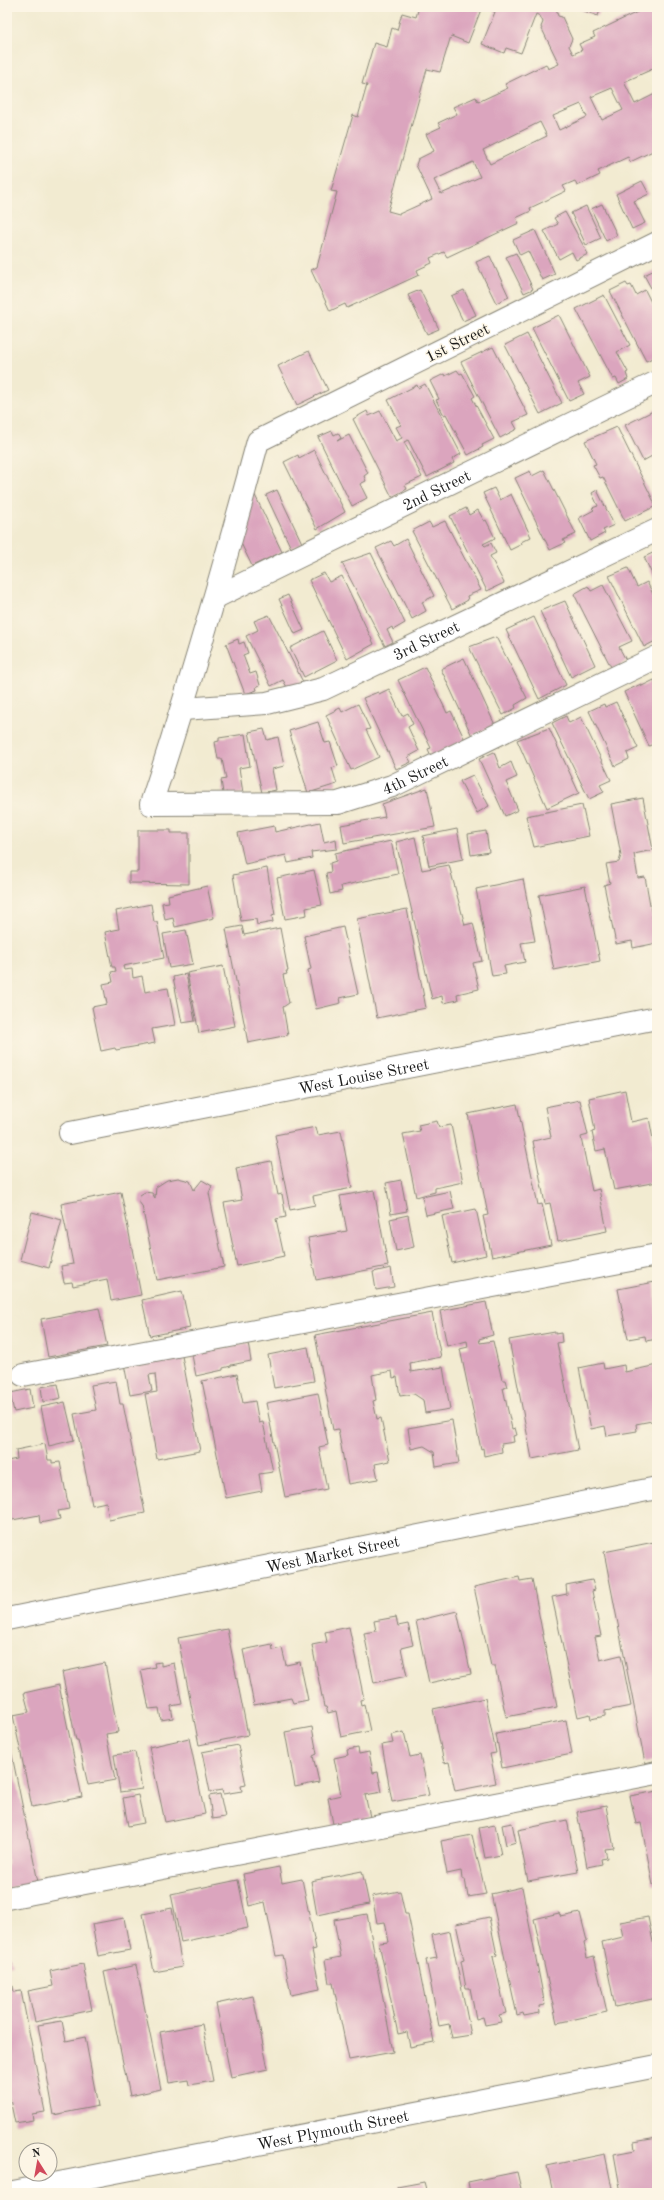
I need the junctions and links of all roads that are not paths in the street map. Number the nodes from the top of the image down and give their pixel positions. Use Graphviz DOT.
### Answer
graph roads {
  1 [pos="657,243"];
  2 [pos="657,382"];
  3 [pos="657,530"];
  4 [pos="216,597"];
  5 [pos="657,657"];
  6 [pos="183,709"];
  7 [pos="657,1018"];
  8 [pos="70,1133"];
  9 [pos="657,1255"];
  10 [pos="23,1375"];
  11 [pos="657,1488"];
  12 [pos="7,1619"];
  13 [pos="657,1773"];
  14 [pos="7,1898"];
  15 [pos="657,2066"];
  16 [pos="8,2193"];
  1 -- 4 [label="street, 1st Street"];
  2 -- 4 [label="street, 2nd Street"];
  3 -- 6 [label="street, 3rd Street"];
  4 -- 6 [label="street"];
  5 -- 6 [label="street, 4th Street"];
  7 -- 8 [label="street, West Louise Street"];
  9 -- 10 [label="street"];
  11 -- 12 [label="street, West Market Street"];
  13 -- 14 [label="street"];
  15 -- 16 [label="street, West Plymouth Street"];
}
